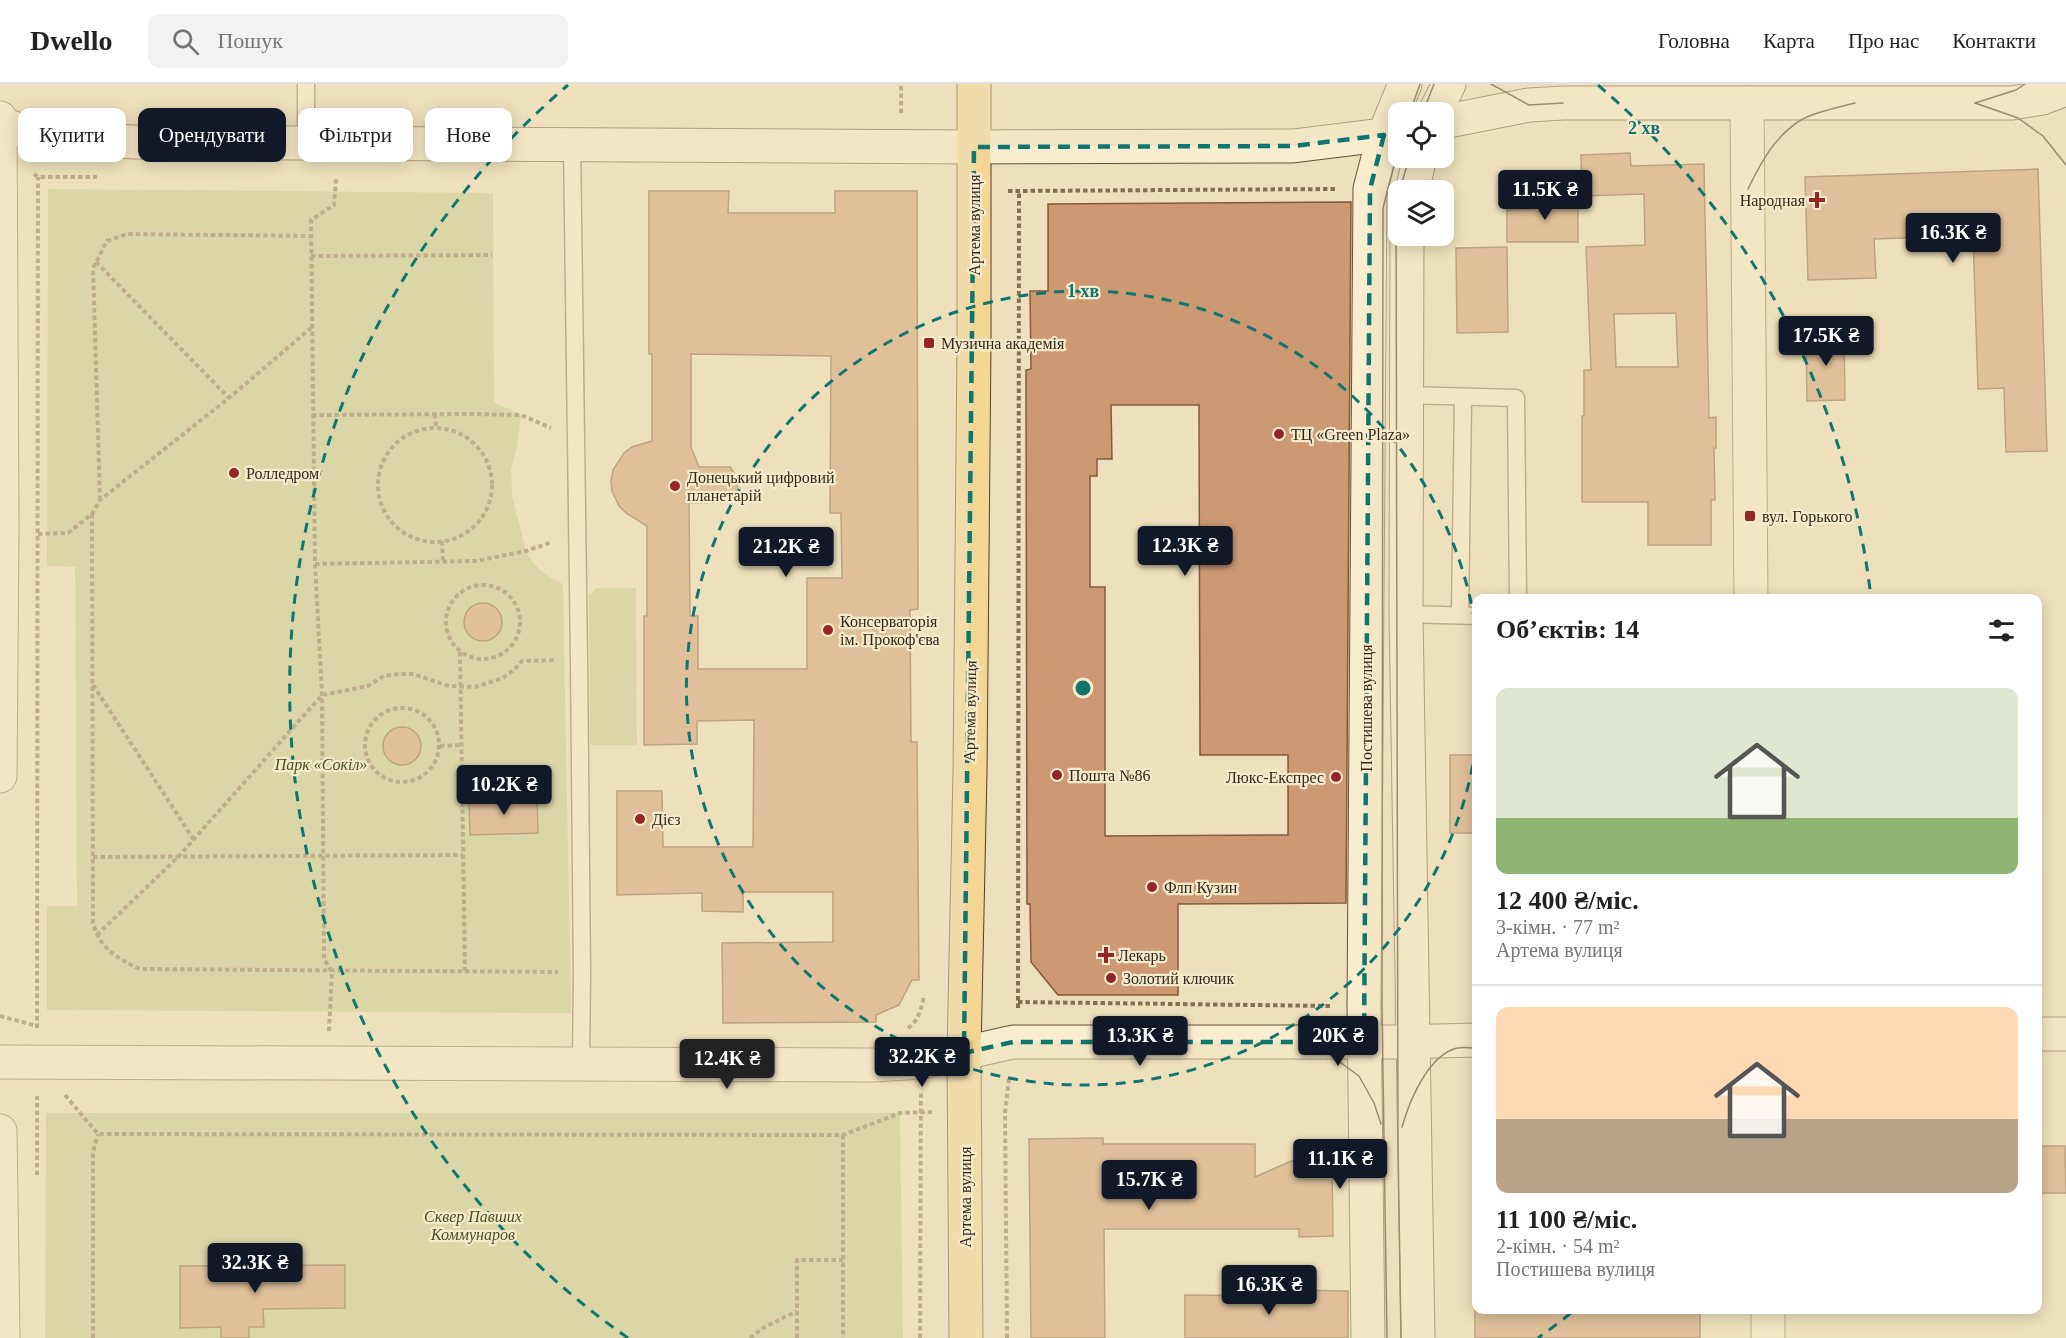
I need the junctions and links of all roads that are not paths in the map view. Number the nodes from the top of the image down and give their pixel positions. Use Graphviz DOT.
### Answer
graph roads {
  1 [pos="306,84"];
  2 [pos="974,84"];
  3 [pos="1405,84"];
  4 [pos="1449,84"];
  5 [pos="1514,84"];
  6 [pos="2052,90"];
  7 [pos="1400,102"];
  8 [pos="1440,102"];
  9 [pos="1563,103"];
  10 [pos="1747,103"];
  11 [pos="306,108"];
  12 [pos="0,118"];
  13 [pos="1454,120"];
  14 [pos="0,123"];
  15 [pos="1388,134"];
  16 [pos="298,142"];
  17 [pos="1388,142"];
  18 [pos="413,143"];
  19 [pos="572,144"];
  20 [pos="974,147"];
  21 [pos="1407,246"];
  22 [pos="1406,395"];
  23 [pos="1463,398"];
  24 [pos="1518,594"];
  25 [pos="1751,594"];
  26 [pos="1406,614"];
  27 [pos="1468,615"];
  28 [pos="0,776"];
  29 [pos="2042,1034"];
  30 [pos="2066,1034"];
  31 [pos="1472,1040"];
  32 [pos="1387,1041"];
  33 [pos="964,1053"];
  34 [pos="0,1062"];
  35 [pos="581,1064"];
  36 [pos="0,1131"];
  37 [pos="1768,1314"];
  38 [pos="3,1338"];
  39 [pos="966,1338"];
  40 [pos="1368,1338"];
  41 [pos="1418,1338"];
  42 [pos="1768,1338"];
  1 -- 11 [label="lane"];
  2 -- 20 [label="main road, Артема вулиця"];
  3 -- 7 [label="street, Постишева вулиця"];
  4 -- 8 [label="street"];
  5 -- 9 [label="street"];
  6 -- 10 [label="street"];
  9 -- 10 [label="street"];
  9 -- 13 [label="street"];
  10 -- 25 [label="street"];
  12 -- 14 [label="street"];
  14 -- 16 [label="street"];
  14 -- 28 [label="street"];
  15 -- 20 [label="street"];
  17 -- 32 [label="street, Постишева вулиця"];
  18 -- 19 [label="street"];
  19 -- 20 [label="street"];
  19 -- 35 [label="lane"];
  20 -- 33 [label="main road, Артема вулиця"];
  21 -- 22 [label="street, Постишева вулиця"];
  22 -- 23 [label="lane"];
  22 -- 26 [label="street, Постишева вулиця"];
  23 -- 24 [label="lane"];
  23 -- 27 [label="lane"];
  26 -- 27 [label="lane"];
  26 -- 32 [label="street, Постишева вулиця"];
  29 -- 30 [label="street"];
  31 -- 32 [label="street"];
  32 -- 33 [label="street"];
  32 -- 40 [label="street, Постишева вулиця"];
  32 -- 41 [label="street, Постишева вулиця"];
  33 -- 35 [label="street"];
  33 -- 39 [label="main road, Артема вулиця"];
  34 -- 35 [label="street"];
  36 -- 38 [label="street"];
  37 -- 42 [label="street"];
}
